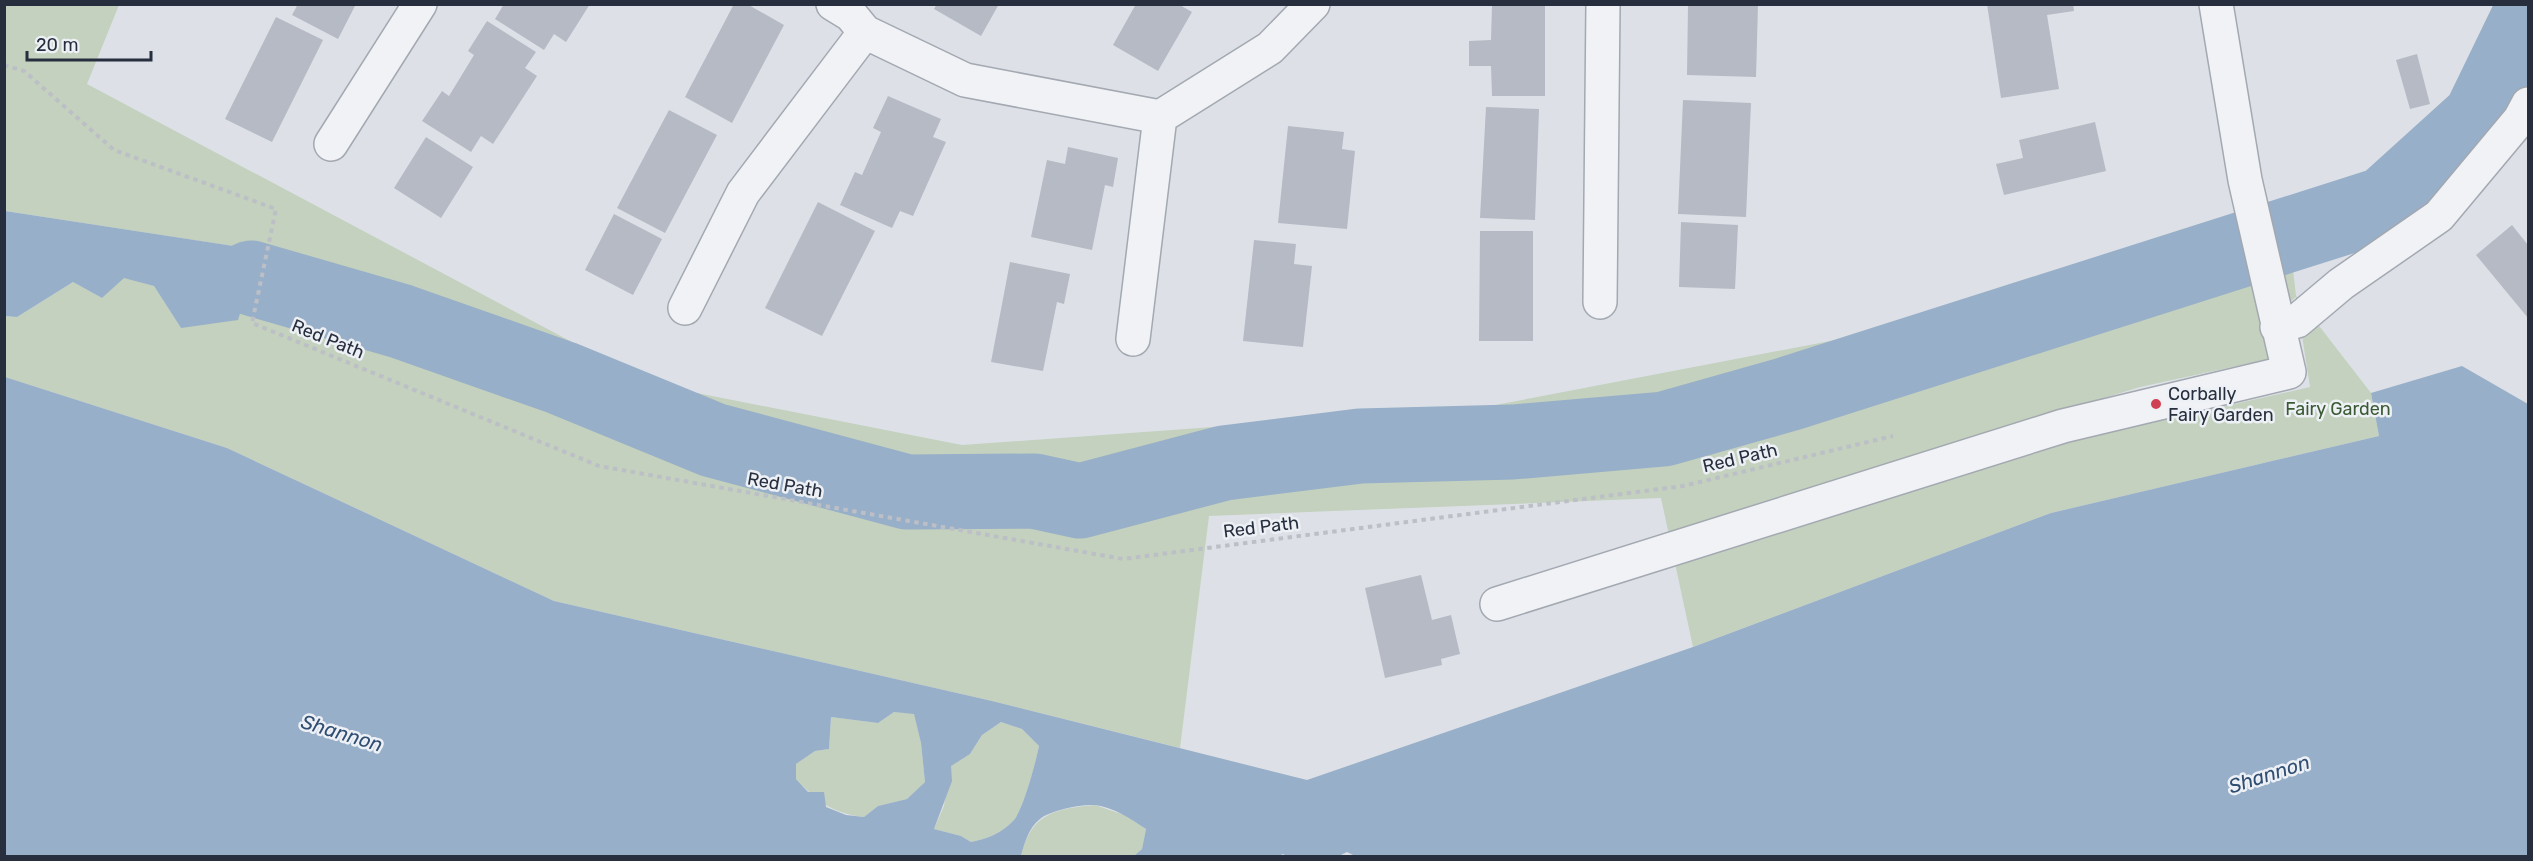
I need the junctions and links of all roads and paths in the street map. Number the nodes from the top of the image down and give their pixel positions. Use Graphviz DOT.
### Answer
graph roads {
  1 [pos="420,4"];
  2 [pos="1313,4"];
  3 [pos="1603,4"];
  4 [pos="2216,4"];
  5 [pos="851,14"];
  6 [pos="4,65"];
  7 [pos="2529,104"];
  8 [pos="1160,117"];
  9 [pos="331,144"];
  10 [pos="1600,302"];
  11 [pos="685,308"];
  12 [pos="2277,327"];
  13 [pos="1132,339"];
  14 [pos="1900,435"];
  15 [pos="1497,604"];
  1 -- 9 [label="street"];
  2 -- 8 [label="street"];
  3 -- 10 [label="street"];
  4 -- 12 [label="street"];
  5 -- 8 [label="street"];
  5 -- 11 [label="street"];
  6 -- 14 [label="path, Red Path"];
  7 -- 12 [label="street"];
  8 -- 13 [label="street"];
  12 -- 15 [label="street"];
}
